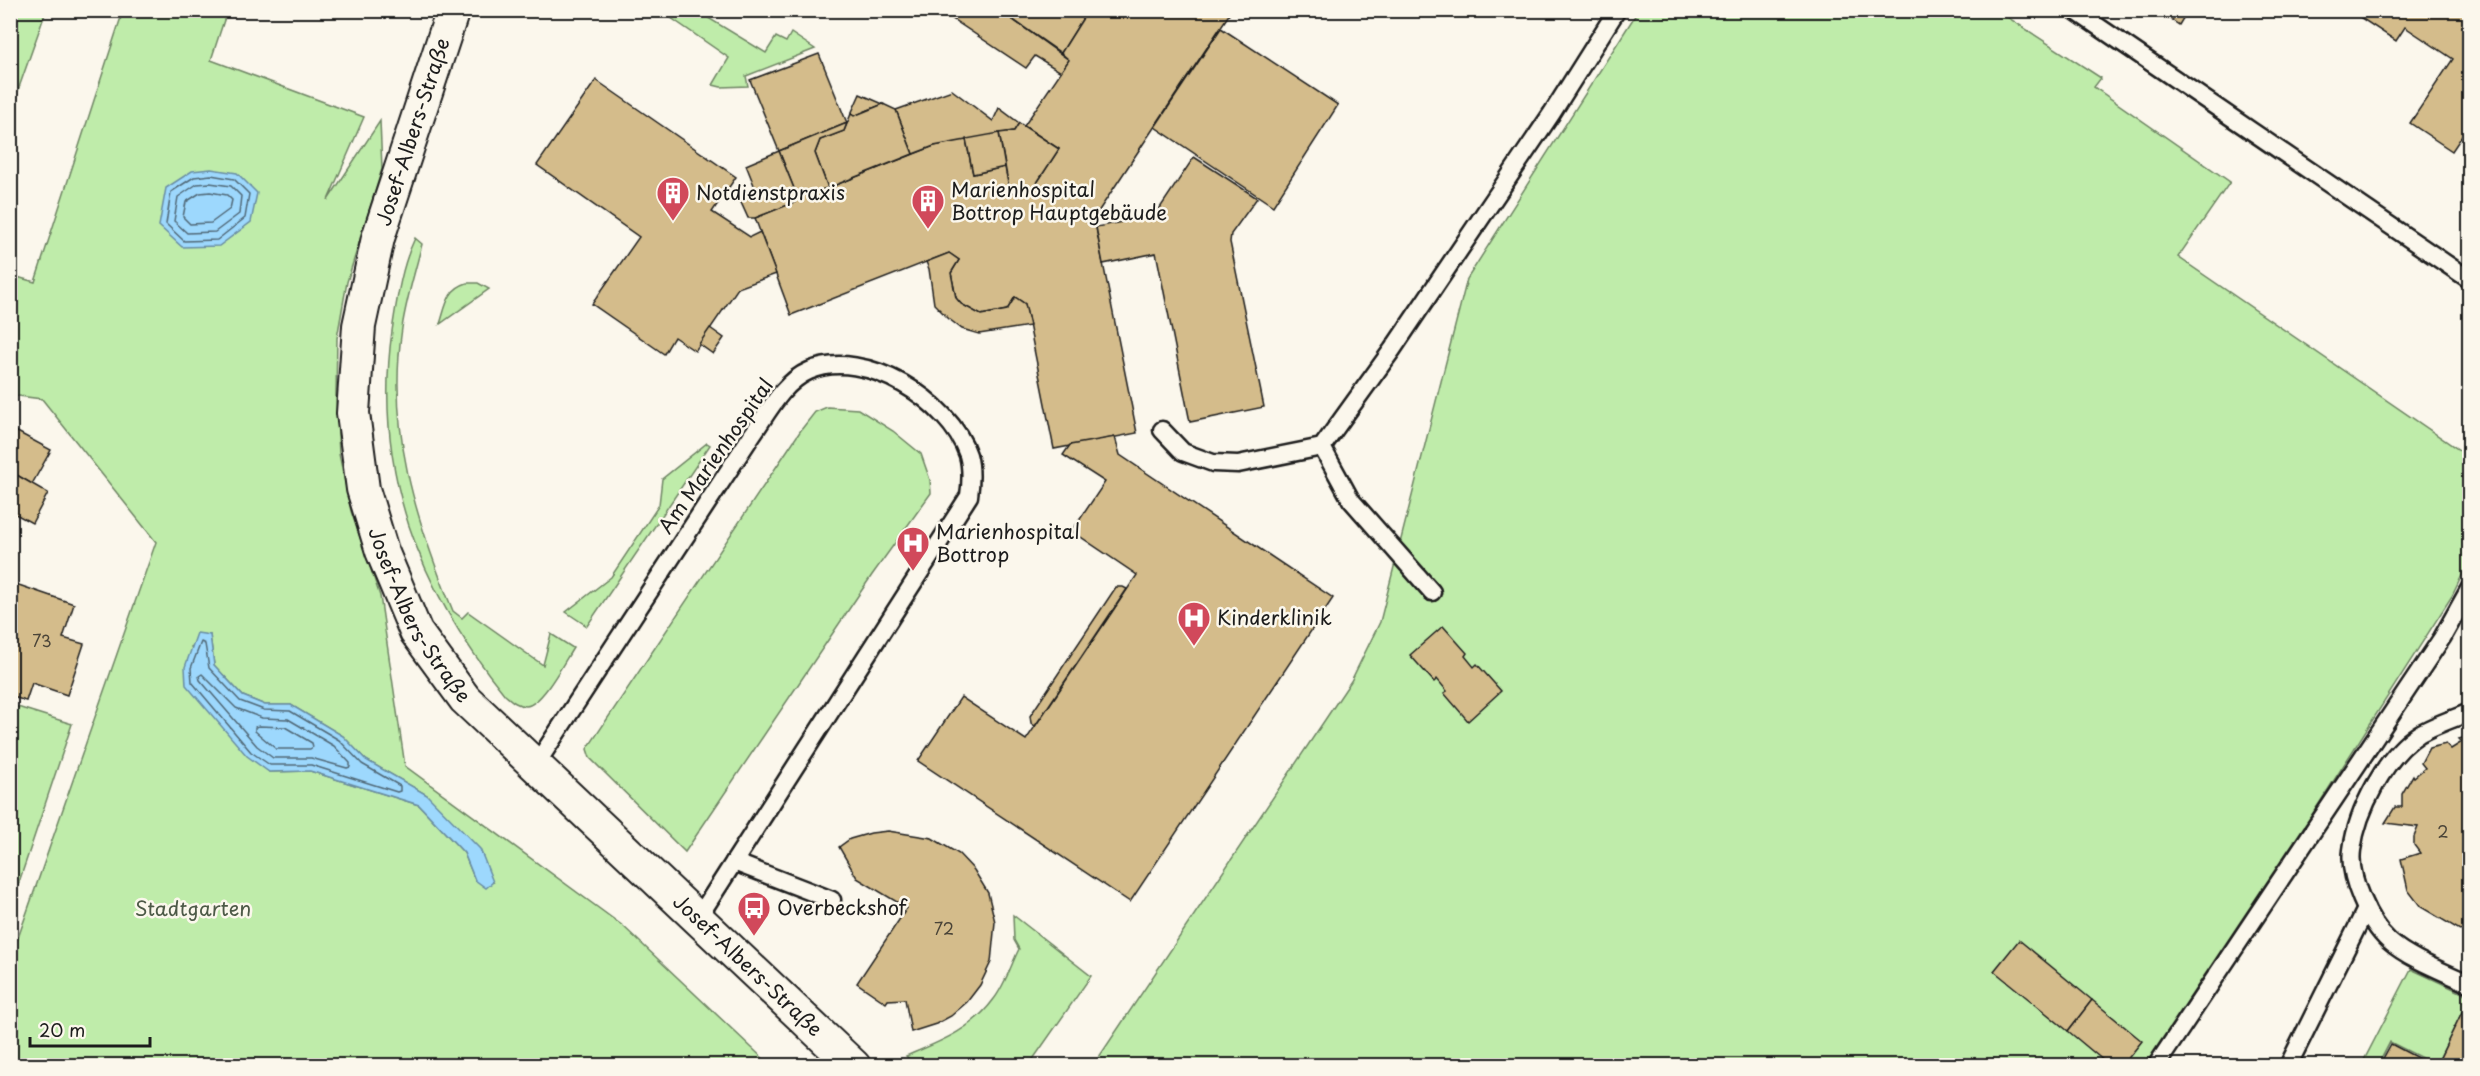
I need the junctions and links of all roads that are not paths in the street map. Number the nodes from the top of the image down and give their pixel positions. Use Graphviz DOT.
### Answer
graph roads {
  1 [pos="453,10"];
  2 [pos="1617,10"];
  3 [pos="2074,10"];
  4 [pos="2469,280"];
  5 [pos="1162,430"];
  6 [pos="1322,447"];
  7 [pos="2469,588"];
  8 [pos="1432,592"];
  9 [pos="2469,712"];
  10 [pos="534,766"];
  11 [pos="734,862"];
  12 [pos="832,900"];
  13 [pos="2366,909"];
  14 [pos="698,918"];
  15 [pos="2469,984"];
  16 [pos="854,1065"];
  17 [pos="2156,1065"];
  18 [pos="2288,1065"];
  1 -- 10 [label="street, Josef-Albers-Straße"];
  2 -- 6 [label="lane"];
  3 -- 4 [label="lane"];
  5 -- 6 [label="lane"];
  6 -- 8 [label="lane"];
  7 -- 17 [label="lane"];
  9 -- 13 [label="lane"];
  10 -- 11 [label="lane, Am Marienhospital"];
  10 -- 14 [label="street, Josef-Albers-Straße"];
  11 -- 12 [label="lane"];
  11 -- 14 [label="lane, Am Marienhospital"];
  13 -- 15 [label="lane"];
  13 -- 18 [label="lane"];
  14 -- 16 [label="street, Josef-Albers-Straße"];
}
